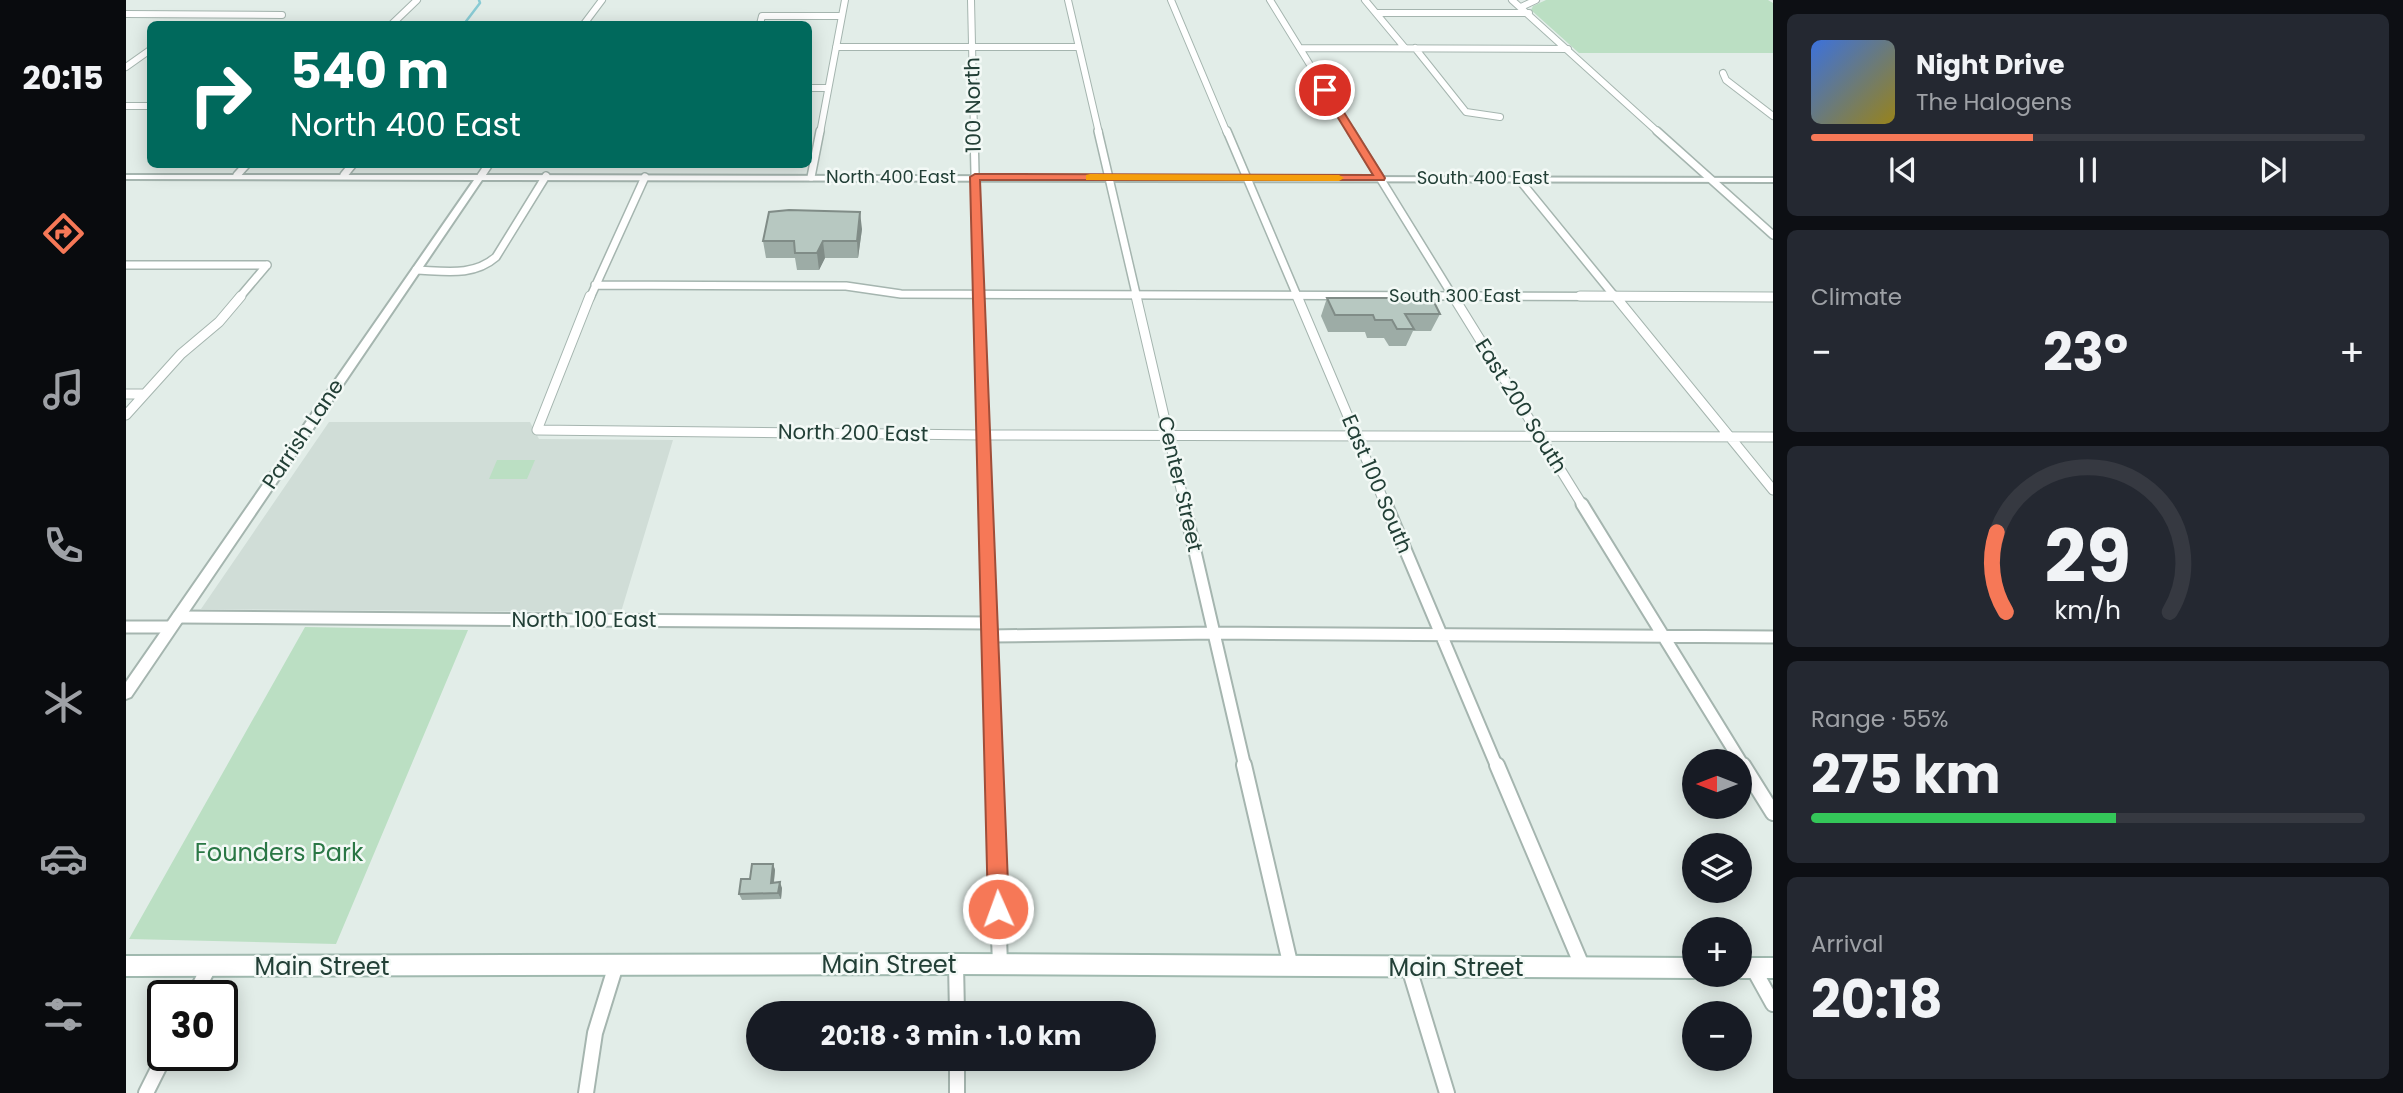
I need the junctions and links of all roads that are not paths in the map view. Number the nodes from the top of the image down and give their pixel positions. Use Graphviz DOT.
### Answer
graph roads {
  1 [pos="417,0"];
  2 [pos="602,0"];
  3 [pos="845,0"];
  4 [pos="971,0"];
  5 [pos="1068,0"];
  6 [pos="1171,0"];
  7 [pos="1270,0"];
  8 [pos="1366,0"];
  9 [pos="1512,0"];
  10 [pos="1535,0"];
  11 [pos="1521,7"];
  12 [pos="1376,13"];
  13 [pos="1528,13"];
  14 [pos="126,14"];
  15 [pos="201,15"];
  16 [pos="842,16"];
  17 [pos="192,21"];
  18 [pos="274,21"];
  19 [pos="395,21"];
  20 [pos="586,21"];
  21 [pos="761,21"];
  22 [pos="836,47"];
  23 [pos="972,47"];
  24 [pos="1079,47"];
  25 [pos="1300,48"];
  26 [pos="1405,48"];
  27 [pos="1415,48"];
  28 [pos="1568,49"];
  29 [pos="147,52"];
  30 [pos="126,67"];
  31 [pos="1723,73"];
  32 [pos="812,88"];
  33 [pos="828,88"];
  34 [pos="126,106"];
  35 [pos="147,106"];
  36 [pos="1773,116"];
  37 [pos="1500,117"];
  38 [pos="243,168"];
  39 [pos="350,168"];
  40 [pos="486,168"];
  41 [pos="237,175"];
  42 [pos="344,175"];
  43 [pos="481,176"];
  44 [pos="545,176"];
  45 [pos="126,177"];
  46 [pos="645,177"];
  47 [pos="811,177"];
  48 [pos="975,177"];
  49 [pos="1110,178"];
  50 [pos="1247,178"];
  51 [pos="1380,178"];
  52 [pos="1518,178"];
  53 [pos="1713,180"];
  54 [pos="1773,180"];
  55 [pos="1773,235"];
  56 [pos="126,265"];
  57 [pos="415,270"];
  58 [pos="595,285"];
  59 [pos="978,294"];
  60 [pos="1137,295"];
  61 [pos="1297,295"];
  62 [pos="1453,296"];
  63 [pos="1614,297"];
  64 [pos="1773,297"];
  65 [pos="126,394"];
  66 [pos="145,394"];
  67 [pos="126,415"];
  68 [pos="983,435"];
  69 [pos="1169,435"];
  70 [pos="1356,436"];
  71 [pos="1540,436"];
  72 [pos="1730,437"];
  73 [pos="1773,437"];
  74 [pos="1773,490"];
  75 [pos="175,622"];
  76 [pos="126,627"];
  77 [pos="989,630"];
  78 [pos="1214,633"];
  79 [pos="1442,637"];
  80 [pos="1664,637"];
  81 [pos="1773,637"];
  82 [pos="126,693"];
  83 [pos="1773,813"];
  84 [pos="956,964"];
  85 [pos="615,965"];
  86 [pos="1000,965"];
  87 [pos="126,966"];
  88 [pos="209,967"];
  89 [pos="1291,967"];
  90 [pos="1409,968"];
  91 [pos="1583,968"];
  92 [pos="1682,968"];
  93 [pos="1755,968"];
  94 [pos="202,980"];
  95 [pos="957,1001"];
  96 [pos="1773,1004"];
  97 [pos="156,1071"];
  98 [pos="957,1071"];
  99 [pos="146,1093"];
  100 [pos="586,1093"];
  101 [pos="957,1093"];
  102 [pos="1447,1093"];
  1 -- 19 [label="street"];
  2 -- 20 [label="street"];
  3 -- 16 [label="street"];
  4 -- 23 [label="street, 100 North"];
  5 -- 24 [label="street, Center Street"];
  6 -- 50 [label="street, East 100 South"];
  7 -- 25 [label="street, East 200 South"];
  8 -- 12 [label="street"];
  9 -- 11 [label="street"];
  10 -- 11 [label="street"];
  11 -- 13 [label="street"];
  12 -- 13 [label="street"];
  12 -- 26 [label="street"];
  13 -- 28 [label="street"];
  14 -- 15 [label="street"];
  15 -- 17 [label="street"];
  15 -- 18 [label="street"];
  16 -- 21 [label="street"];
  16 -- 22 [label="street"];
  22 -- 23 [label="street"];
  22 -- 33 [label="street"];
  23 -- 24 [label="street"];
  23 -- 48 [label="street, 100 North"];
  24 -- 49 [label="street, Center Street"];
  25 -- 26 [label="street"];
  25 -- 51 [label="street, East 200 South"];
  26 -- 27 [label="street"];
  27 -- 28 [label="street"];
  27 -- 37 [label="street"];
  28 -- 53 [label="street"];
  29 -- 30 [label="street"];
  31 -- 36 [label="street"];
  32 -- 33 [label="street"];
  33 -- 47 [label="street"];
  34 -- 35 [label="street"];
  38 -- 41 [label="street"];
  39 -- 42 [label="street"];
  40 -- 43 [label="street"];
  41 -- 42 [label="street, North 400 East"];
  41 -- 45 [label="street, North 400 East"];
  42 -- 43 [label="street, North 400 East"];
  43 -- 44 [label="street, North 400 East"];
  43 -- 57 [label="street, Parrish Lane"];
  44 -- 46 [label="street, North 400 East"];
  44 -- 57 [label="street"];
  46 -- 47 [label="street, North 400 East"];
  46 -- 58 [label="street"];
  47 -- 48 [label="street, North 400 East"];
  48 -- 49 [label="street, North 400 East"];
  48 -- 59 [label="street, 100 North"];
  49 -- 50 [label="street, South 400 East"];
  49 -- 60 [label="street, Center Street"];
  50 -- 51 [label="street, South 400 East"];
  50 -- 61 [label="street, East 100 South"];
  51 -- 52 [label="street, South 400 East"];
  51 -- 62 [label="street, East 200 South"];
  52 -- 53 [label="street, South 400 East"];
  52 -- 63 [label="street"];
  53 -- 54 [label="street, South 400 East"];
  53 -- 55 [label="street"];
  56 -- 66 [label="street"];
  57 -- 75 [label="street, Parrish Lane"];
  58 -- 59 [label="street, South 300 East"];
  58 -- 68 [label="street, North 200 East"];
  59 -- 60 [label="street, South 300 East"];
  59 -- 68 [label="street, 100 North"];
  60 -- 61 [label="street, South 300 East"];
  60 -- 69 [label="street, Center Street"];
  61 -- 62 [label="street, South 300 East"];
  61 -- 70 [label="street, East 100 South"];
  62 -- 63 [label="street, South 300 East"];
  62 -- 71 [label="street, East 200 South"];
  63 -- 64 [label="street, South 300 East"];
  63 -- 72 [label="street"];
  65 -- 66 [label="street"];
  66 -- 67 [label="street"];
  68 -- 69 [label="street, North 200 East"];
  68 -- 77 [label="street, 100 North"];
  69 -- 70 [label="street, North 200 East"];
  69 -- 78 [label="street, Center Street"];
  70 -- 71 [label="street, North 200 East"];
  70 -- 79 [label="street, East 100 South"];
  71 -- 72 [label="street, North 200 East"];
  71 -- 80 [label="street, East 200 South"];
  72 -- 73 [label="street, North 200 East"];
  72 -- 74 [label="street"];
  75 -- 76 [label="street, North 100 East"];
  75 -- 77 [label="street, North 100 East"];
  75 -- 82 [label="street, Parrish Lane"];
  77 -- 78 [label="street, North 100 East"];
  77 -- 86 [label="street, 100 North"];
  78 -- 79 [label="street, North 100 East"];
  78 -- 89 [label="street, Center Street"];
  79 -- 80 [label="street, North 100 East"];
  79 -- 91 [label="street, East 100 South"];
  80 -- 81 [label="street, North 100 East"];
  80 -- 83 [label="street, East 200 South"];
  84 -- 85 [label="main road, Main Street"];
  84 -- 86 [label="main road, Main Street"];
  84 -- 95 [label="street"];
  85 -- 88 [label="main road, Main Street"];
  85 -- 100 [label="street"];
  86 -- 89 [label="main road, Main Street"];
  87 -- 88 [label="main road, Main Street"];
  88 -- 94 [label="street"];
  89 -- 90 [label="main road, Main Street"];
  90 -- 91 [label="main road, Main Street"];
  90 -- 102 [label="street"];
  91 -- 92 [label="main road, Main Street"];
  93 -- 96 [label="street"];
  97 -- 99 [label="street"];
  98 -- 101 [label="street"];
}
